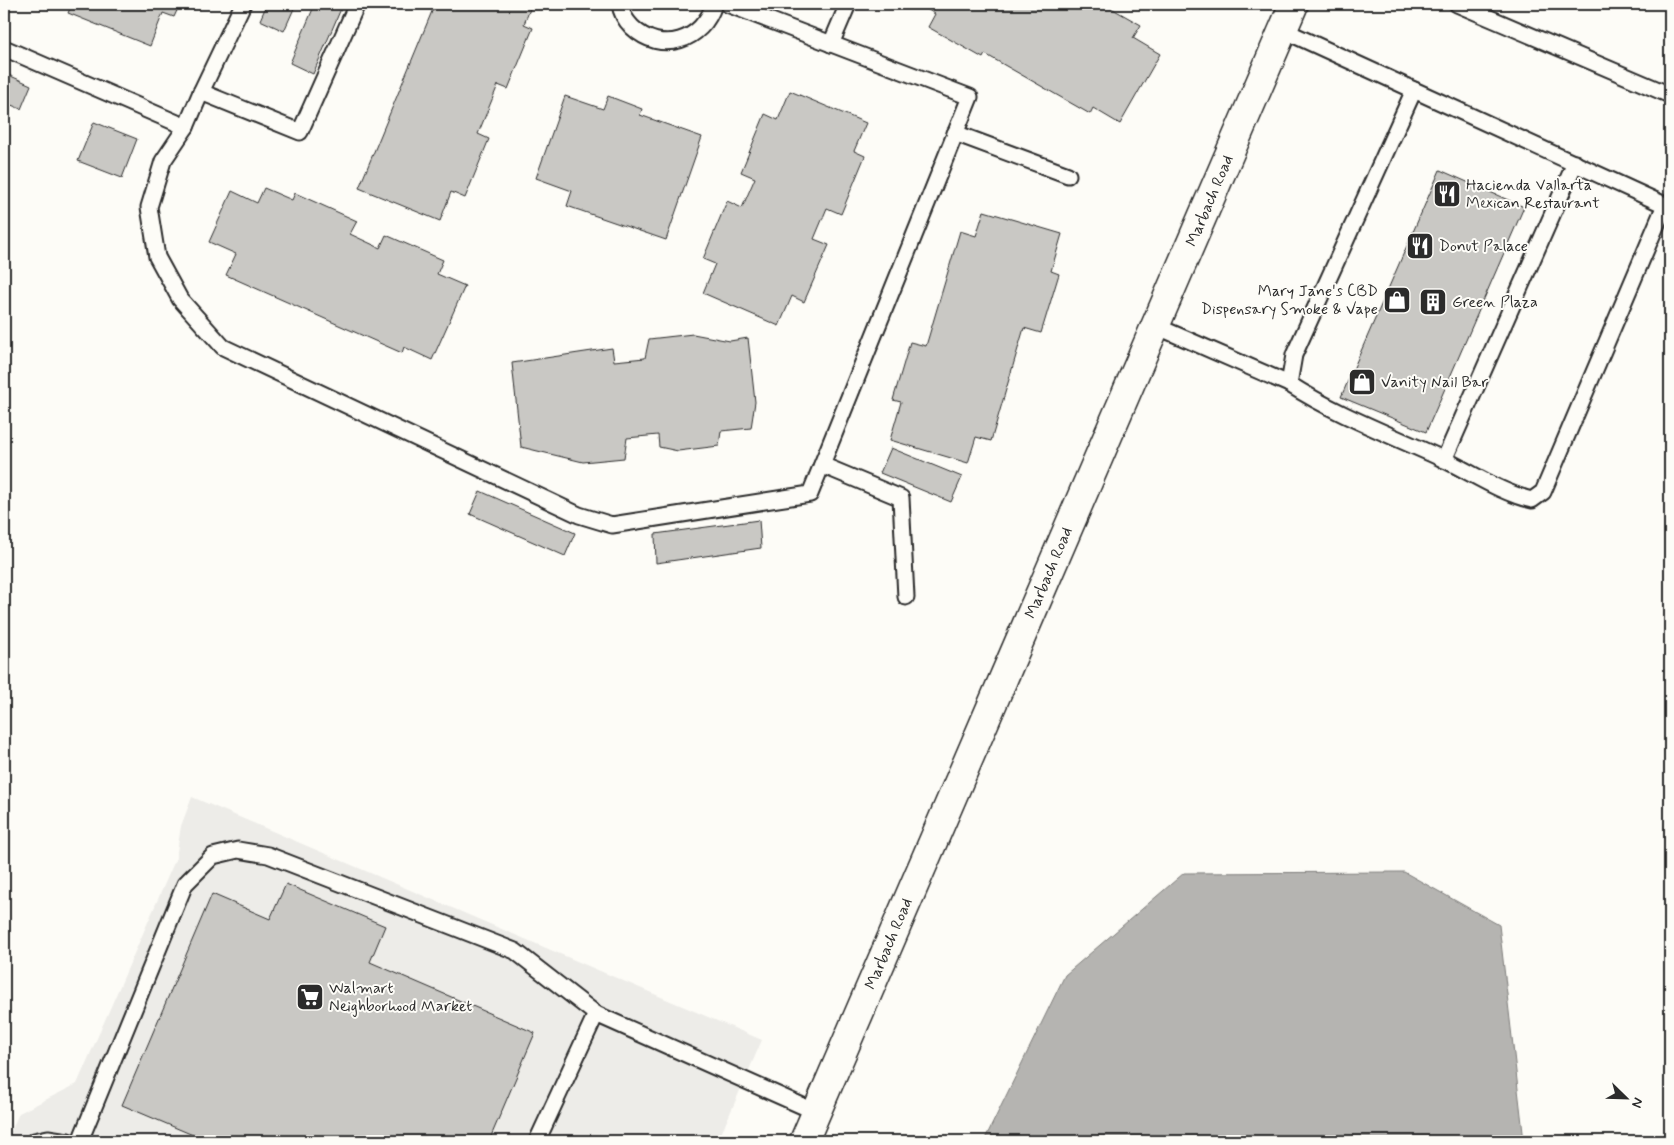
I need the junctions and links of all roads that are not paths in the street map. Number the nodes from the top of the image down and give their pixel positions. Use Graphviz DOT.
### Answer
graph roads {
  1 [pos="243,4"];
  2 [pos="357,4"];
  3 [pos="620,4"];
  4 [pos="714,4"];
  5 [pos="727,4"];
  6 [pos="848,4"];
  7 [pos="1294,4"];
  8 [pos="1457,4"];
  9 [pos="1283,30"];
  10 [pos="831,44"];
  11 [pos="4,48"];
  12 [pos="1414,90"];
  13 [pos="201,92"];
  14 [pos="1670,95"];
  15 [pos="186,127"];
  16 [pos="955,133"];
  17 [pos="1575,163"];
  18 [pos="1068,175"];
  19 [pos="1668,206"];
  20 [pos="1156,326"];
  21 [pos="1289,384"];
  22 [pos="1444,460"];
  23 [pos="822,465"];
  24 [pos="906,596"];
  25 [pos="596,1014"];
  26 [pos="816,1112"];
  27 [pos="34,1141"];
  28 [pos="68,1141"];
  29 [pos="80,1141"];
  30 [pos="537,1141"];
  31 [pos="804,1141"];
  1 -- 13 [label="lane"];
  2 -- 13 [label="lane"];
  3 -- 4 [label="lane"];
  5 -- 10 [label="lane"];
  6 -- 10 [label="lane"];
  7 -- 9 [label="main road, Marbach Road"];
  8 -- 14 [label="lane"];
  9 -- 12 [label="lane"];
  9 -- 20 [label="main road, Marbach Road"];
  10 -- 16 [label="lane"];
  11 -- 15 [label="lane"];
  12 -- 17 [label="lane"];
  12 -- 21 [label="lane"];
  13 -- 15 [label="lane"];
  15 -- 23 [label="lane"];
  16 -- 18 [label="lane"];
  16 -- 23 [label="lane"];
  17 -- 19 [label="lane"];
  17 -- 22 [label="lane"];
  19 -- 22 [label="lane"];
  20 -- 21 [label="lane"];
  20 -- 26 [label="main road, Marbach Road"];
  21 -- 22 [label="lane"];
  23 -- 24 [label="lane"];
  25 -- 26 [label="lane"];
  25 -- 29 [label="lane"];
  25 -- 30 [label="lane"];
  26 -- 31 [label="main road, Marbach Road"];
  27 -- 28 [label="lane"];
}
